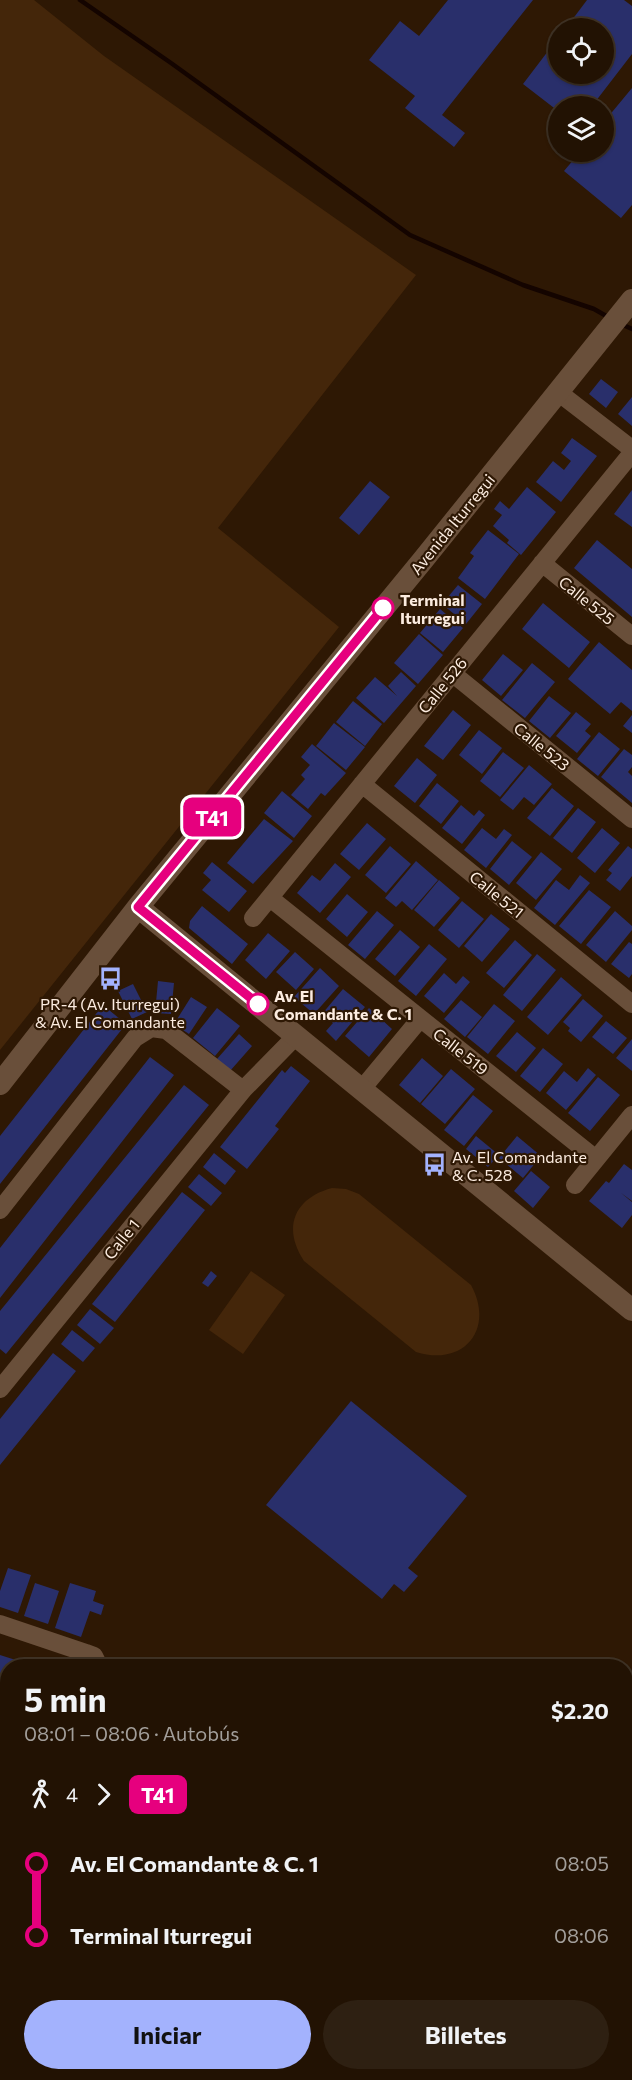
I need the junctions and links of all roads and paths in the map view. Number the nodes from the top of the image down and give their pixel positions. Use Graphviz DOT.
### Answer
graph roads {
  1 [pos="632,300"];
  2 [pos="558,392"];
  3 [pos="632,451"];
  4 [pos="542,563"];
  5 [pos="632,636"];
  6 [pos="452,673"];
  7 [pos="362,784"];
  8 [pos="632,819"];
  9 [pos="270,898"];
  10 [pos="138,907"];
  11 [pos="253,918"];
  12 [pos="632,1004"];
  13 [pos="420,1019"];
  14 [pos="296,1036"];
  15 [pos="0,1084"];
  16 [pos="243,1090"];
  17 [pos="361,1090"];
  18 [pos="632,1115"];
  19 [pos="596,1159"];
  20 [pos="575,1185"];
  21 [pos="0,1210"];
  22 [pos="632,1310"];
  23 [pos="0,1389"];
  24 [pos="0,1624"];
  25 [pos="96,1659"];
  1 -- 2 [label="street, Avenida Iturregui"];
  2 -- 3 [label="street"];
  2 -- 10 [label="street, Avenida Iturregui"];
  3 -- 4 [label="street, Calle 526"];
  4 -- 5 [label="street, Calle 525"];
  4 -- 6 [label="street, Calle 526"];
  6 -- 7 [label="street, Calle 526"];
  6 -- 8 [label="street, Calle 523"];
  7 -- 9 [label="street, Calle 526"];
  7 -- 12 [label="street, Calle 521"];
  9 -- 11 [label="street, Calle 526"];
  9 -- 13 [label="street, Calle 519"];
  10 -- 14 [label="street"];
  10 -- 15 [label="street, Avenida Iturregui"];
  13 -- 17 [label="street"];
  13 -- 19 [label="street, Calle 519"];
  14 -- 16 [label="street, Calle 1"];
  14 -- 17 [label="street"];
  16 -- 21 [label="street"];
  16 -- 23 [label="street, Calle 1"];
  17 -- 22 [label="street"];
  18 -- 19 [label="street"];
  19 -- 20 [label="street"];
  24 -- 25 [label="street"];
}
